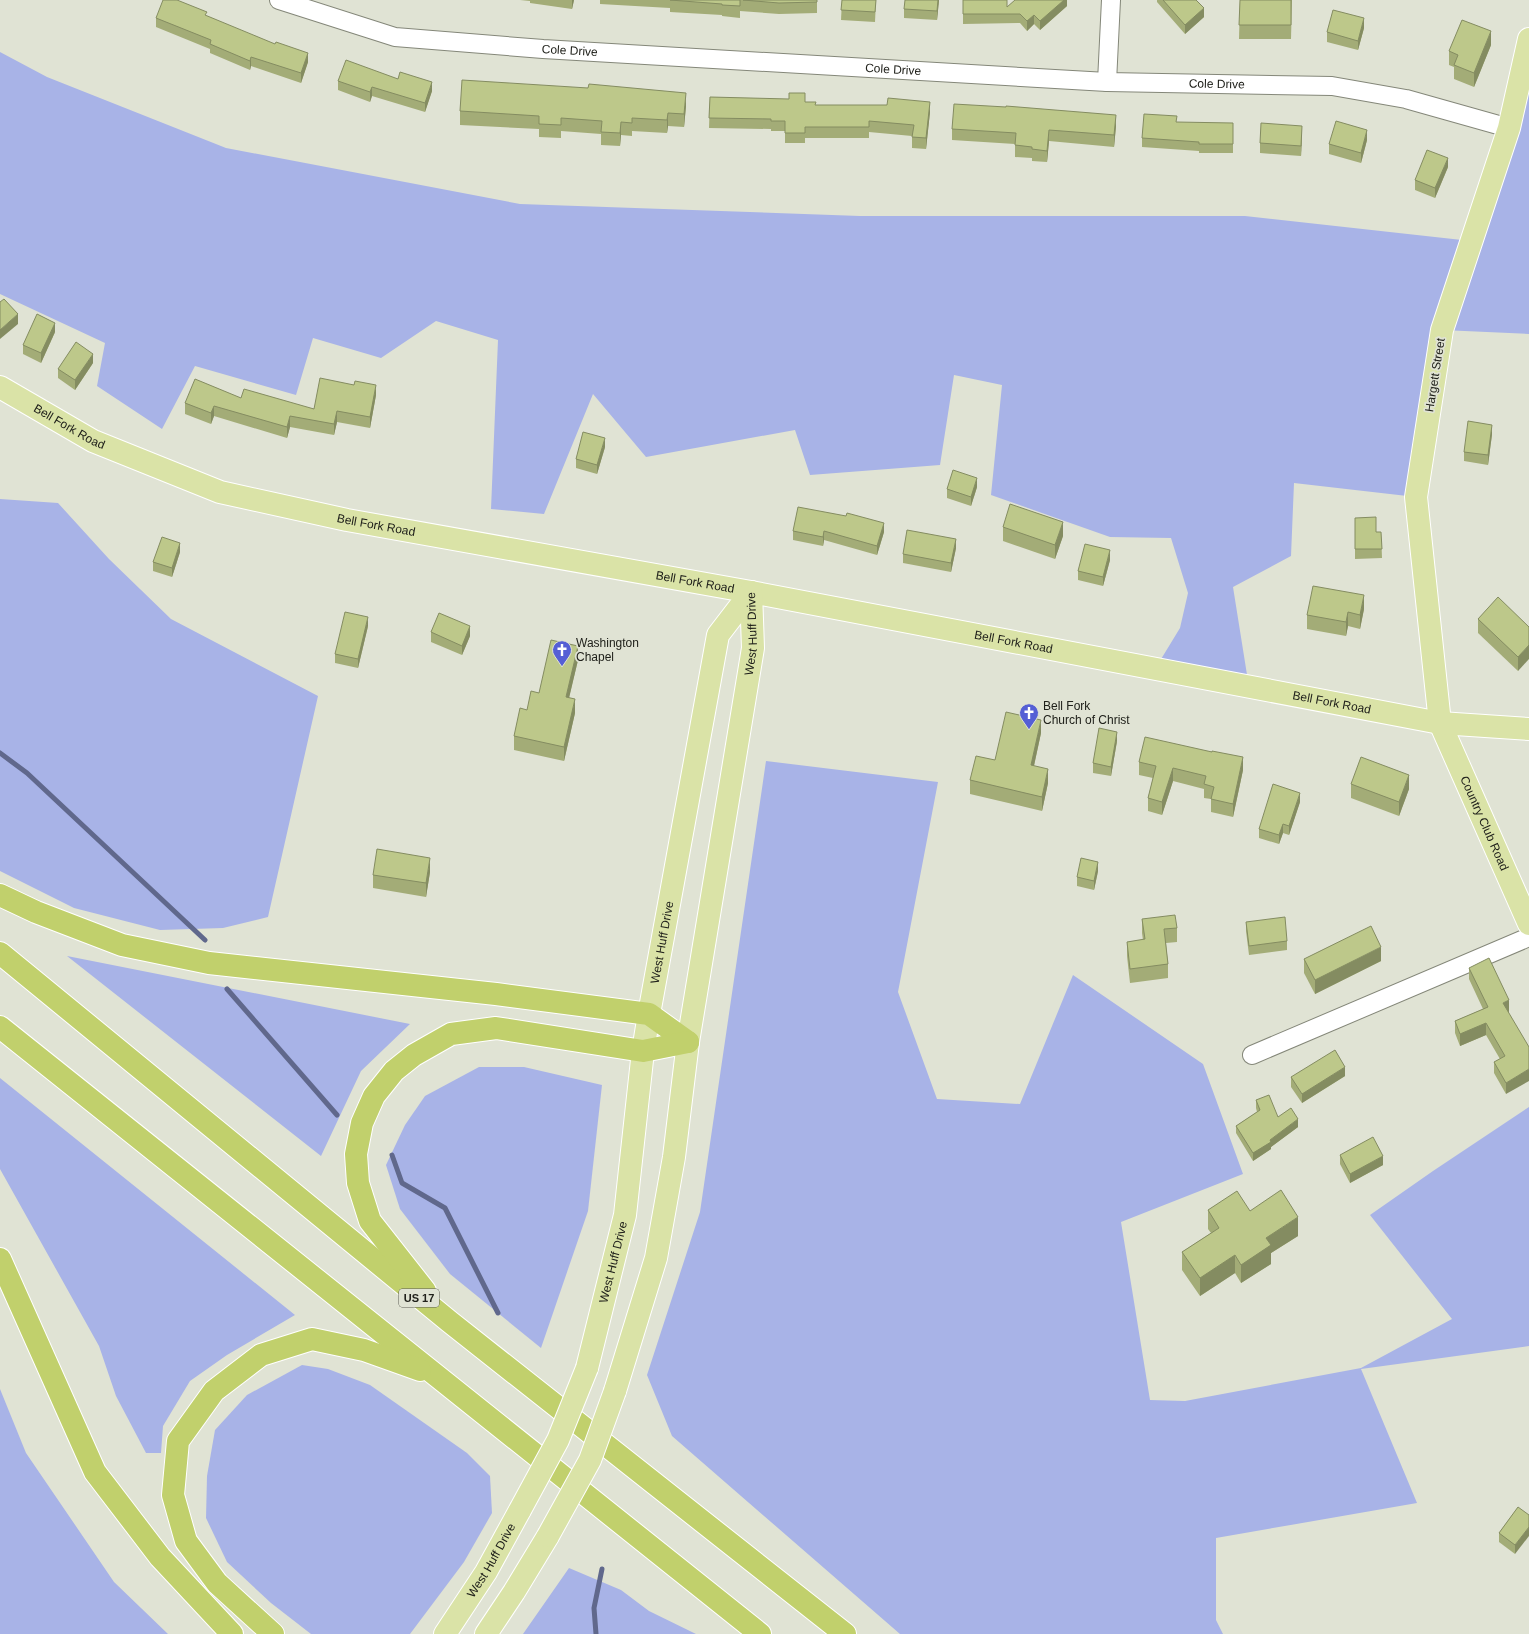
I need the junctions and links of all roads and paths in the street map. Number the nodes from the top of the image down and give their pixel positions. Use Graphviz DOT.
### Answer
graph roads {
  1 [pos="278,0"];
  2 [pos="1111,0"];
  3 [pos="1529,39"];
  4 [pos="1107,82"];
  5 [pos="1510,128"];
  6 [pos="0,387"];
  7 [pos="751,592"];
  8 [pos="1440,723"];
  9 [pos="1529,729"];
  10 [pos="0,895"];
  11 [pos="1529,924"];
  12 [pos="1529,937"];
  13 [pos="0,953"];
  14 [pos="649,1014"];
  15 [pos="0,1027"];
  16 [pos="688,1042"];
  17 [pos="643,1051"];
  18 [pos="1252,1055"];
  19 [pos="0,1259"];
  20 [pos="450,1322"];
  21 [pos="437,1376"];
  22 [pos="232,1634"];
  23 [pos="273,1634"];
  24 [pos="445,1634"];
  25 [pos="486,1634"];
  26 [pos="760,1634"];
  27 [pos="845,1634"];
  1 -- 4 [label="street, Cole Drive"];
  2 -- 4 [label="street"];
  3 -- 5 [label="main road, Hargett Street"];
  4 -- 5 [label="street, Cole Drive"];
  5 -- 8 [label="main road, Hargett Street"];
  6 -- 7 [label="main road, Bell Fork Road"];
  7 -- 8 [label="main road, Bell Fork Road"];
  7 -- 14 [label="main road, West Huff Drive"];
  7 -- 16 [label="main road, West Huff Drive"];
  8 -- 9 [label="main road, Bell Fork Road"];
  8 -- 11 [label="main road, Country Club Road"];
  10 -- 14 [label="highway"];
  12 -- 18 [label="street"];
  13 -- 20 [label="highway, US 17"];
  14 -- 16 [label="highway"];
  14 -- 17 [label="main road, West Huff Drive"];
  15 -- 21 [label="highway"];
  16 -- 17 [label="highway"];
  16 -- 25 [label="main road, West Huff Drive, bridge"];
  17 -- 20 [label="highway"];
  17 -- 24 [label="main road, West Huff Drive, bridge"];
  19 -- 22 [label="highway"];
  20 -- 27 [label="highway, US 17"];
  21 -- 23 [label="highway"];
  21 -- 26 [label="highway"];
}
